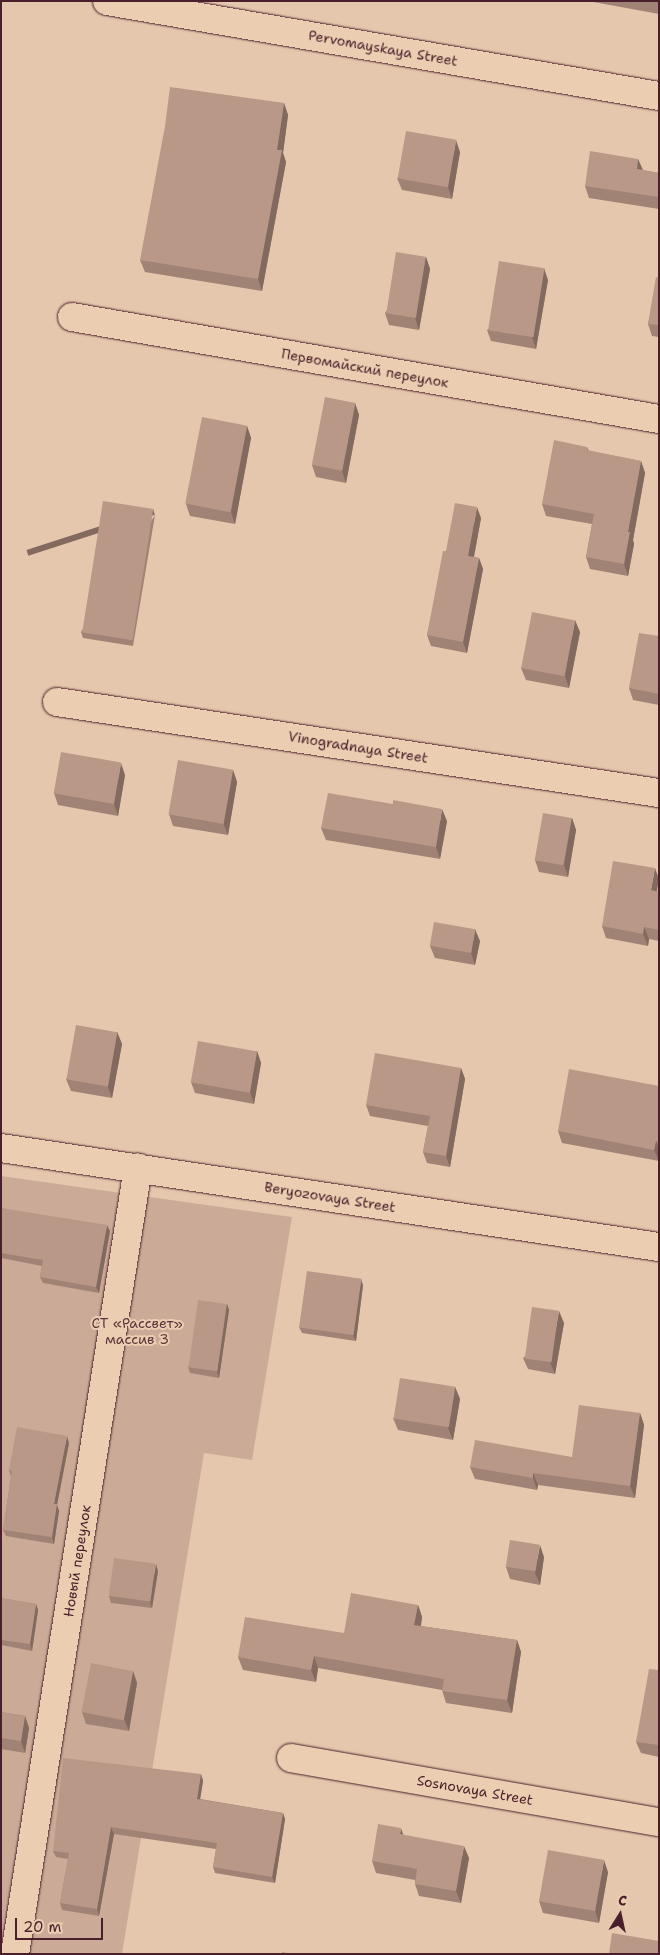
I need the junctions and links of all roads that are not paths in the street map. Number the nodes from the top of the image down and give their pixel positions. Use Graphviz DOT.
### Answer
graph roads {
  1 [pos="107,1"];
  2 [pos="659,96"];
  3 [pos="72,317"];
  4 [pos="659,419"];
  5 [pos="57,702"];
  6 [pos="659,793"];
  7 [pos="1,1148"];
  8 [pos="138,1168"];
  9 [pos="659,1247"];
  10 [pos="291,1758"];
  11 [pos="659,1822"];
  12 [pos="15,1954"];
  1 -- 2 [label="street, Pervomayskaya Street"];
  3 -- 4 [label="street, Первомайский переулок"];
  5 -- 6 [label="street, Vinogradnaya Street"];
  7 -- 8 [label="street, Beryozovaya Street"];
  8 -- 9 [label="street, Beryozovaya Street"];
  8 -- 12 [label="street, Новый переулок"];
  10 -- 11 [label="street, Sosnovaya Street"];
}
